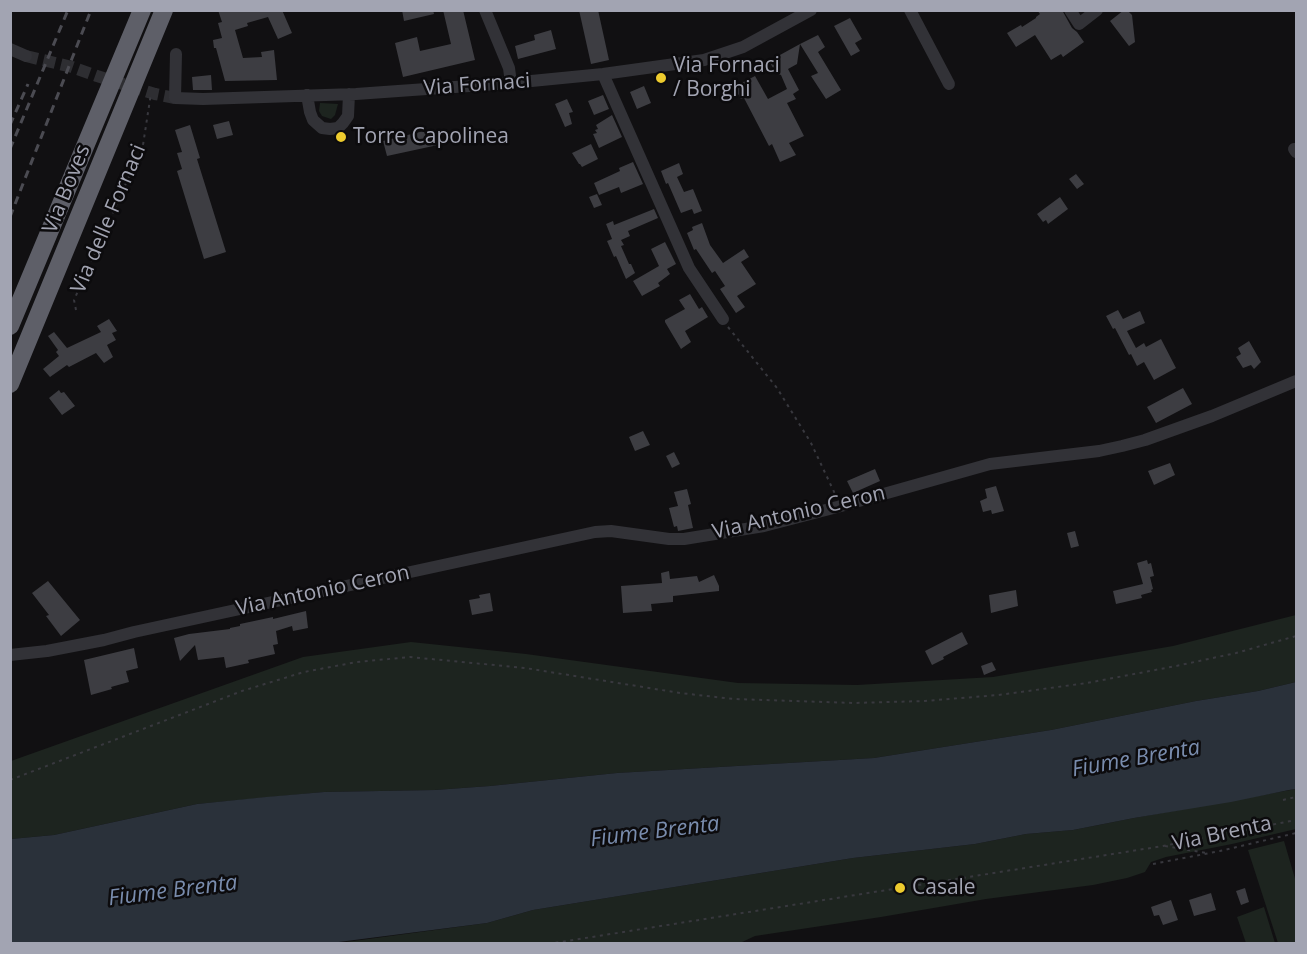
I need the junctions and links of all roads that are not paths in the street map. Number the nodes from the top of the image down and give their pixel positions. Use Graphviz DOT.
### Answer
graph roads {
  1 [pos="142,10"];
  2 [pos="164,10"];
  3 [pos="485,10"];
  4 [pos="811,10"];
  5 [pos="910,10"];
  6 [pos="1070,10"];
  7 [pos="1097,10"];
  8 [pos="10,49"];
  9 [pos="176,54"];
  10 [pos="26,56"];
  11 [pos="603,74"];
  12 [pos="511,83"];
  13 [pos="949,84"];
  14 [pos="349,94"];
  15 [pos="307,95"];
  16 [pos="723,319"];
  17 [pos="10,326"];
  18 [pos="1296,381"];
  19 [pos="10,384"];
  20 [pos="10,655"];
  1 -- 17 [label="highway, Via Boves"];
  2 -- 19 [label="highway, Via Boves"];
  3 -- 12 [label="street"];
  4 -- 11 [label="street, Via Fornaci"];
  5 -- 13 [label="street"];
  6 -- 7 [label="street"];
  8 -- 10 [label="street"];
  9 -- 15 [label="street, Via Fornaci"];
  11 -- 12 [label="street, Via Fornaci"];
  11 -- 16 [label="street"];
  12 -- 14 [label="street, Via Fornaci"];
  14 -- 15 [label="street, Via Fornaci"];
  14 -- 15 [label="street"];
  18 -- 20 [label="street, Via Antonio Ceron"];
}
